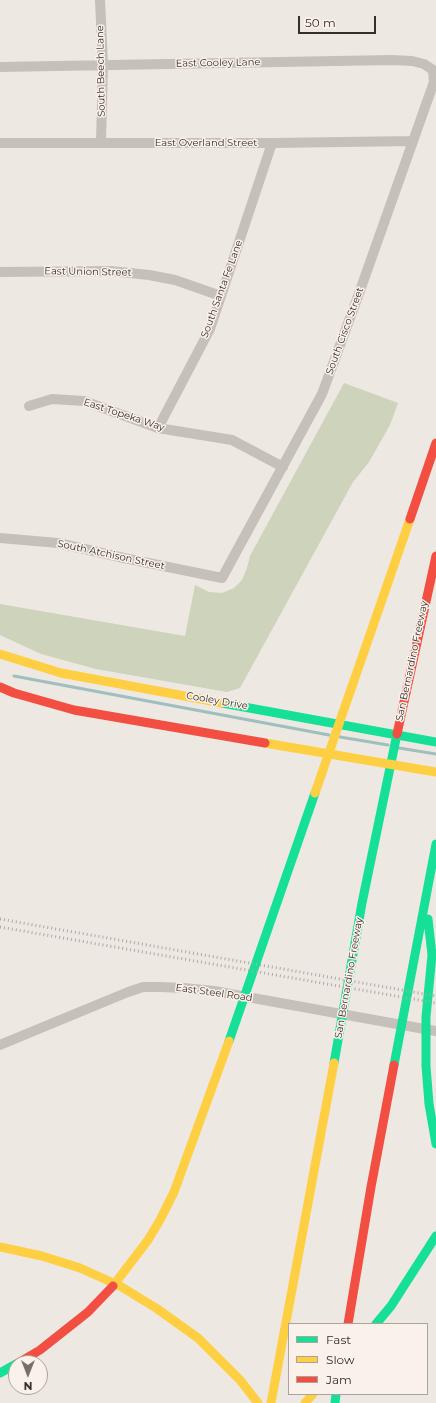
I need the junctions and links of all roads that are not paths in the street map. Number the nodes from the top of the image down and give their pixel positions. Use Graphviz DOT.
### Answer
graph roads {
  1 [pos="100,0"];
  2 [pos="103,64"];
  3 [pos="0,67"];
  4 [pos="433,70"];
  5 [pos="413,141"];
  6 [pos="102,142"];
  7 [pos="0,143"];
  8 [pos="272,143"];
  9 [pos="0,272"];
  10 [pos="221,296"];
  11 [pos="29,406"];
  12 [pos="158,428"];
  13 [pos="436,443"];
  14 [pos="283,467"];
  15 [pos="0,538"];
  16 [pos="436,556"];
  17 [pos="222,578"];
  18 [pos="0,654"];
  19 [pos="0,687"];
  20 [pos="436,742"];
  21 [pos="436,772"];
  22 [pos="436,844"];
  23 [pos="426,900"];
  24 [pos="436,1031"];
  25 [pos="0,1045"];
  26 [pos="436,1144"];
  27 [pos="436,1236"];
  28 [pos="0,1247"];
  29 [pos="348,1323"];
  30 [pos="377,1323"];
  31 [pos="30,1355"];
  32 [pos="274,1384"];
  33 [pos="313,1395"];
  34 [pos="258,1403"];
  35 [pos="268,1403"];
  36 [pos="271,1403"];
  37 [pos="305,1403"];
  1 -- 2 [label="street, South Beech Lane"];
  2 -- 3 [label="street, East Cooley Lane"];
  2 -- 4 [label="street, East Cooley Lane"];
  2 -- 6 [label="street, South Beech Lane"];
  4 -- 5 [label="street, South Cisco Street"];
  5 -- 8 [label="street, East Overland Street"];
  5 -- 14 [label="street, South Cisco Street"];
  6 -- 7 [label="street, East Overland Street"];
  6 -- 8 [label="street, East Overland Street"];
  8 -- 10 [label="street, South Santa Fe Lane"];
  9 -- 10 [label="street, East Union Street"];
  10 -- 12 [label="street, South Santa Fe Lane"];
  11 -- 12 [label="street, East Topeka Way"];
  12 -- 14 [label="street, East Topeka Way"];
  13 -- 31 [label="main road"];
  14 -- 17 [label="street, South Cisco Street"];
  15 -- 17 [label="street, South Atchison Street"];
  16 -- 32 [label="main road, San Bernardino Freeway"];
  18 -- 20 [label="main road, Cooley Drive"];
  19 -- 21 [label="main road"];
  22 -- 23 [label="main road"];
  23 -- 26 [label="main road"];
  23 -- 29 [label="main road"];
  24 -- 25 [label="street, East Steel Road"];
  27 -- 30 [label="main road"];
  28 -- 34 [label="main road"];
  32 -- 35 [label="main road"];
  32 -- 36 [label="main road, San Bernardino Freeway"];
  33 -- 37 [label="main road"];
}
